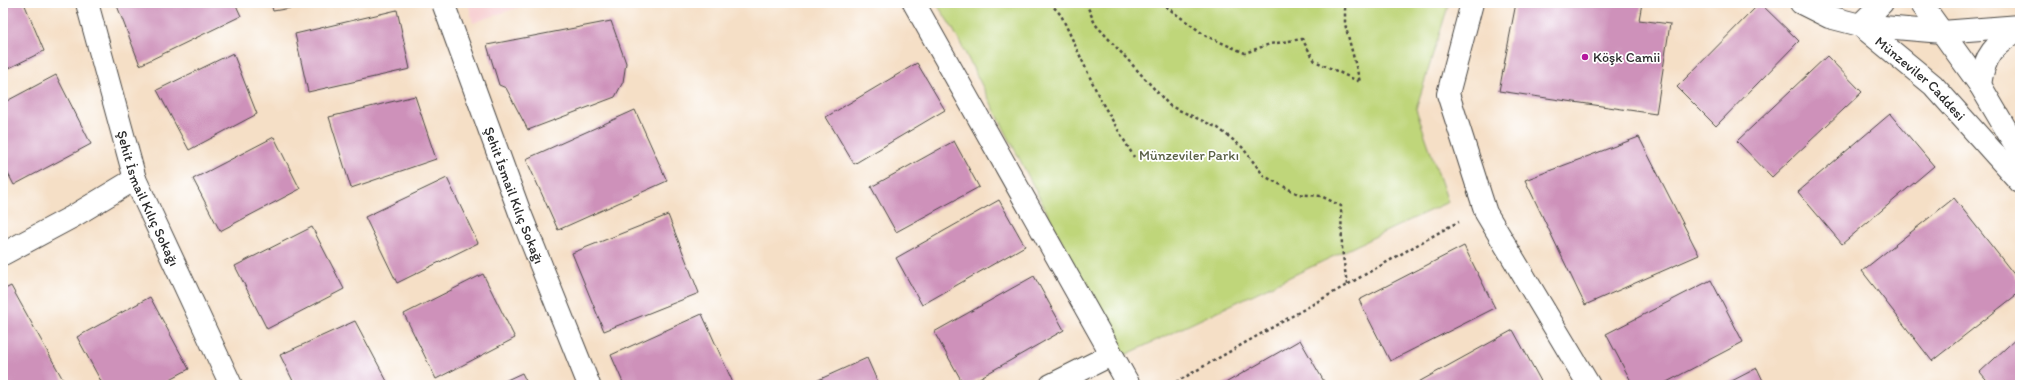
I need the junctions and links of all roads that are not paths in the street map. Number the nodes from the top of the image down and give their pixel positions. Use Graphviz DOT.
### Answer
graph roads {
  1 [pos="88,3"];
  2 [pos="443,3"];
  3 [pos="914,3"];
  4 [pos="1472,3"];
  5 [pos="1801,3"];
  6 [pos="1882,3"];
  7 [pos="1921,3"];
  8 [pos="1860,25"];
  9 [pos="2020,27"];
  10 [pos="1942,32"];
  11 [pos="1980,85"];
  12 [pos="2020,153"];
  13 [pos="135,179"];
  14 [pos="2020,182"];
  15 [pos="3,254"];
  16 [pos="1111,355"];
  17 [pos="231,385"];
  18 [pos="589,385"];
  19 [pos="1051,385"];
  20 [pos="1129,385"];
  21 [pos="1589,385"];
  1 -- 13 [label="street, Şehit İsmail Kılıç Sokağı"];
  2 -- 18 [label="street, Şehit İsmail Kılıç Sokağı"];
  3 -- 16 [label="street"];
  4 -- 21 [label="street"];
  5 -- 8 [label="street, Münzeviler Caddesi"];
  6 -- 8 [label="street"];
  7 -- 10 [label="street"];
  8 -- 10 [label="street"];
  8 -- 14 [label="street, Münzeviler Caddesi"];
  9 -- 10 [label="street"];
  9 -- 11 [label="street"];
  10 -- 11 [label="street"];
  11 -- 12 [label="street"];
  13 -- 15 [label="street"];
  13 -- 17 [label="street, Şehit İsmail Kılıç Sokağı"];
  16 -- 19 [label="street"];
  16 -- 20 [label="street"];
}
